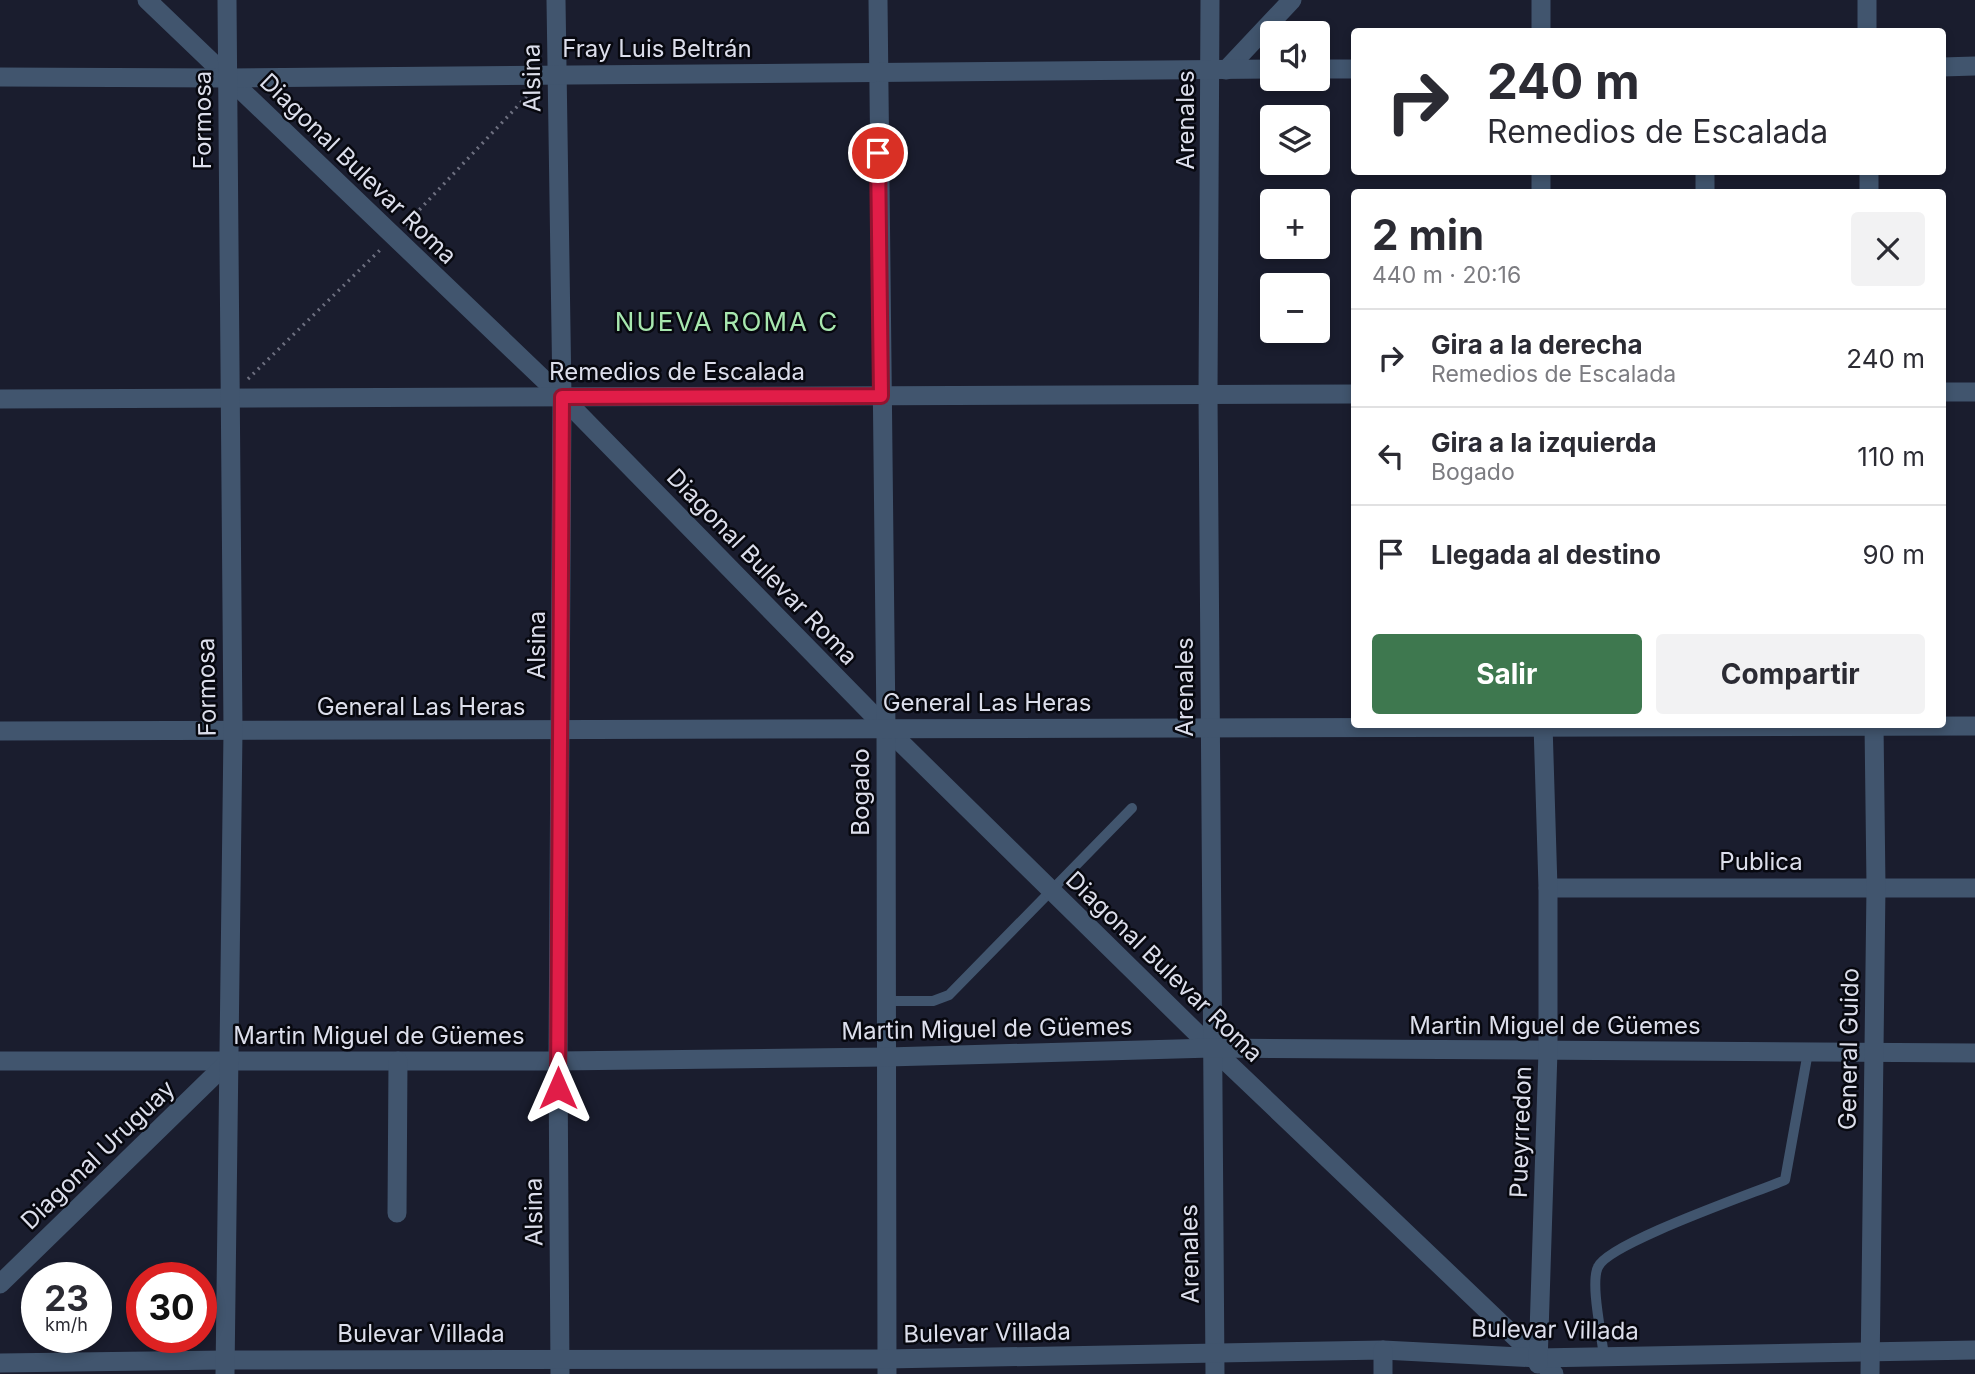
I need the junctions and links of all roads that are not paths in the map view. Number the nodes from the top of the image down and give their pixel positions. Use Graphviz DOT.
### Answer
graph roads {
  1 [pos="147,0"];
  2 [pos="227,0"];
  3 [pos="556,0"];
  4 [pos="878,0"];
  5 [pos="1210,0"];
  6 [pos="1293,0"];
  7 [pos="1541,0"];
  8 [pos="1867,0"];
  9 [pos="1541,28"];
  10 [pos="1867,28"];
  11 [pos="1975,66"];
  12 [pos="1946,67"];
  13 [pos="1260,69"];
  14 [pos="1330,69"];
  15 [pos="1351,69"];
  16 [pos="1218,70"];
  17 [pos="878,72"];
  18 [pos="556,74"];
  19 [pos="0,77"];
  20 [pos="227,78"];
  21 [pos="1946,392"];
  22 [pos="1975,392"];
  23 [pos="1351,394"];
  24 [pos="1208,395"];
  25 [pos="881,396"];
  26 [pos="562,397"];
  27 [pos="0,399"];
  28 [pos="228,399"];
  29 [pos="1351,726"];
  30 [pos="1946,726"];
  31 [pos="1975,726"];
  32 [pos="1210,727"];
  33 [pos="886,728"];
  34 [pos="1543,728"];
  35 [pos="1874,728"];
  36 [pos="0,731"];
  37 [pos="233,731"];
  38 [pos="561,731"];
  39 [pos="1132,808"];
  40 [pos="1875,886"];
  41 [pos="1548,888"];
  42 [pos="1975,888"];
  43 [pos="1052,892"];
  44 [pos="886,1001"];
  45 [pos="1212,1048"];
  46 [pos="1548,1051"];
  47 [pos="1808,1052"];
  48 [pos="1874,1052"];
  49 [pos="1975,1053"];
  50 [pos="887,1057"];
  51 [pos="230,1060"];
  52 [pos="0,1061"];
  53 [pos="398,1061"];
  54 [pos="558,1061"];
  55 [pos="397,1213"];
  56 [pos="0,1284"];
  57 [pos="1383,1350"];
  58 [pos="1975,1350"];
  59 [pos="1215,1353"];
  60 [pos="1870,1353"];
  61 [pos="1604,1357"];
  62 [pos="0,1363"];
  63 [pos="560,1366"];
  64 [pos="887,1366"];
  65 [pos="1538,1366"];
  66 [pos="224,1367"];
  67 [pos="1215,1374"];
  68 [pos="1382,1374"];
  69 [pos="1554,1374"];
  70 [pos="1870,1374"];
  1 -- 20 [label="street, Diagonal Bulevar Roma"];
  2 -- 20 [label="street, Formosa"];
  3 -- 18 [label="street, Alsina"];
  4 -- 17 [label="street, Bogado"];
  5 -- 16 [label="street, Arenales"];
  6 -- 16 [label="street"];
  7 -- 9 [label="street"];
  8 -- 10 [label="street"];
  11 -- 12 [label="street"];
  13 -- 16 [label="street, Fray Luis Beltrán"];
  14 -- 15 [label="street"];
  16 -- 17 [label="street, Fray Luis Beltrán"];
  16 -- 24 [label="street, Arenales"];
  17 -- 18 [label="street, Fray Luis Beltrán"];
  17 -- 25 [label="street, Bogado"];
  18 -- 20 [label="street, Fray Luis Beltrán"];
  18 -- 26 [label="street, Alsina"];
  19 -- 20 [label="street, Fray Luis Beltrán"];
  20 -- 26 [label="street, Diagonal Bulevar Roma"];
  20 -- 28 [label="street, Formosa"];
  21 -- 22 [label="street"];
  23 -- 24 [label="street, Remedios de Escalada"];
  24 -- 25 [label="street, Remedios de Escalada"];
  24 -- 32 [label="street, Arenales"];
  25 -- 26 [label="street, Remedios de Escalada"];
  25 -- 33 [label="street, Bogado"];
  26 -- 28 [label="street, Remedios de Escalada"];
  26 -- 33 [label="street, Diagonal Bulevar Roma"];
  26 -- 38 [label="street, Alsina"];
  27 -- 28 [label="street, Remedios de Escalada"];
  28 -- 37 [label="street, Formosa"];
  29 -- 32 [label="street, General Las Heras"];
  30 -- 31 [label="street, General Las Heras"];
  32 -- 33 [label="street, General Las Heras"];
  32 -- 45 [label="street, Arenales"];
  33 -- 38 [label="street, General Las Heras"];
  33 -- 43 [label="street, Diagonal Bulevar Roma"];
  33 -- 44 [label="street, Bogado"];
  34 -- 41 [label="street, Pueyrredon"];
  35 -- 40 [label="street, General Guido"];
  36 -- 37 [label="street, General Las Heras"];
  37 -- 38 [label="street, General Las Heras"];
  37 -- 51 [label="street, Formosa"];
  38 -- 54 [label="street, Alsina"];
  39 -- 43 [label="lane"];
  40 -- 41 [label="street, Publica"];
  40 -- 42 [label="street, Publica"];
  40 -- 48 [label="street, General Guido"];
  41 -- 46 [label="street, Pueyrredon"];
  43 -- 44 [label="lane"];
  43 -- 45 [label="street, Diagonal Bulevar Roma"];
  44 -- 50 [label="street, Bogado"];
  45 -- 46 [label="street, Martin Miguel de Güemes"];
  45 -- 50 [label="street, Martin Miguel de Güemes"];
  45 -- 59 [label="street, Arenales"];
  45 -- 65 [label="street, Diagonal Bulevar Roma"];
  46 -- 47 [label="street, Martin Miguel de Güemes"];
  46 -- 65 [label="street, Pueyrredon"];
  47 -- 48 [label="street, Martin Miguel de Güemes"];
  47 -- 61 [label="lane"];
  48 -- 49 [label="street, Martin Miguel de Güemes"];
  48 -- 60 [label="street, General Guido"];
  50 -- 54 [label="street, Martin Miguel de Güemes"];
  50 -- 64 [label="street, Bogado"];
  51 -- 52 [label="street, Martin Miguel de Güemes"];
  51 -- 53 [label="street, Martin Miguel de Güemes"];
  51 -- 56 [label="street, Diagonal Uruguay"];
  51 -- 66 [label="street, Formosa"];
  53 -- 54 [label="street, Martin Miguel de Güemes"];
  53 -- 55 [label="street"];
  54 -- 63 [label="street, Alsina"];
  57 -- 59 [label="street, Bulevar Villada"];
  57 -- 65 [label="street, Bulevar Villada"];
  57 -- 68 [label="street"];
  58 -- 60 [label="street, Bulevar Villada"];
  59 -- 64 [label="street, Bulevar Villada"];
  59 -- 67 [label="street, Arenales"];
  60 -- 61 [label="street, Bulevar Villada"];
  60 -- 70 [label="street, General Guido"];
  61 -- 65 [label="street, Bulevar Villada"];
  62 -- 66 [label="street, Bulevar Villada"];
  63 -- 64 [label="street, Bulevar Villada"];
  63 -- 66 [label="street, Bulevar Villada"];
  65 -- 69 [label="street, Diagonal Bulevar Roma"];
}
